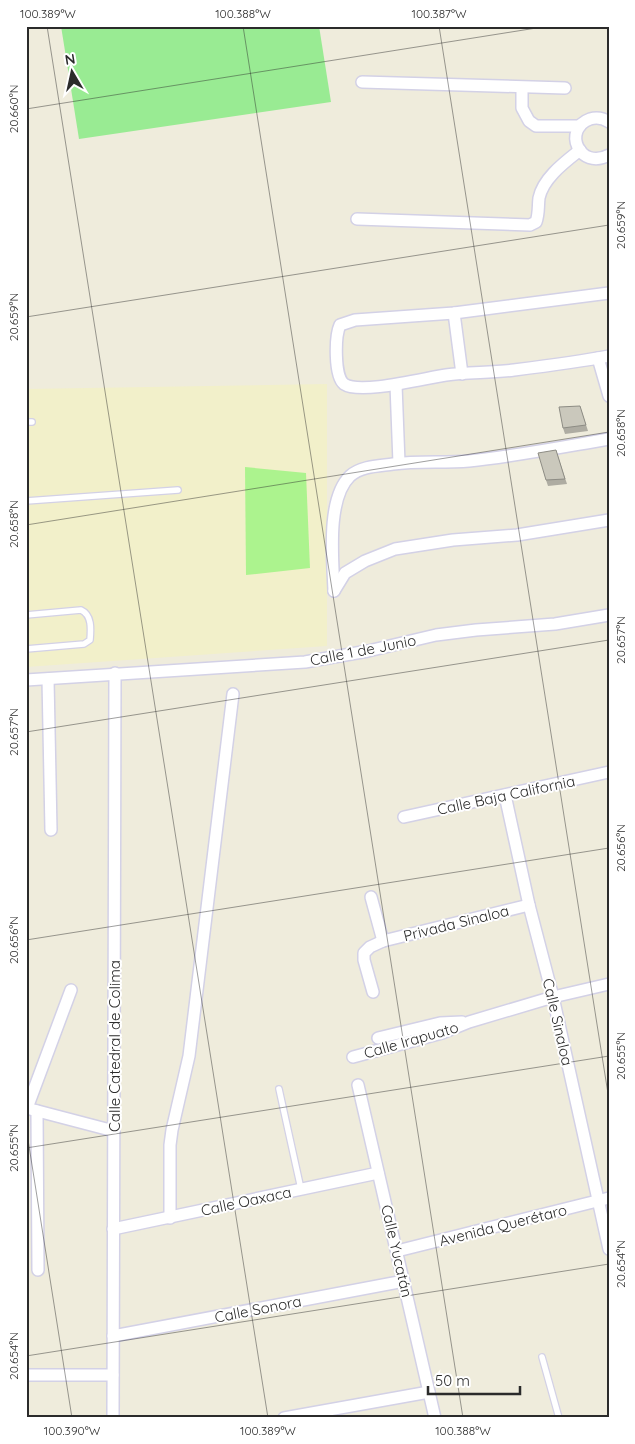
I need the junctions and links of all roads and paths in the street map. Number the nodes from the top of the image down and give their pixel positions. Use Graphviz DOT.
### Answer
graph roads {
  1 [pos="362,82"];
  2 [pos="522,88"];
  3 [pos="565,88"];
  4 [pos="609,122"];
  5 [pos="580,126"];
  6 [pos="580,150"];
  7 [pos="609,155"];
  8 [pos="357,219"];
  9 [pos="609,293"];
  10 [pos="454,313"];
  11 [pos="603,357"];
  12 [pos="462,374"];
  13 [pos="396,385"];
  14 [pos="609,396"];
  15 [pos="609,439"];
  16 [pos="399,463"];
  17 [pos="178,490"];
  18 [pos="26,501"];
  19 [pos="609,520"];
  20 [pos="26,615"];
  21 [pos="609,615"];
  22 [pos="26,649"];
  23 [pos="115,674"];
  24 [pos="48,678"];
  25 [pos="26,680"];
  26 [pos="233,694"];
  27 [pos="609,772"];
  28 [pos="505,795"];
  29 [pos="404,817"];
  30 [pos="51,830"];
  31 [pos="371,897"];
  32 [pos="529,904"];
  33 [pos="383,941"];
  34 [pos="609,984"];
  35 [pos="71,990"];
  36 [pos="373,992"];
  37 [pos="553,997"];
  38 [pos="469,1022"];
  39 [pos="378,1038"];
  40 [pos="353,1056"];
  41 [pos="358,1085"];
  42 [pos="279,1088"];
  43 [pos="30,1109"];
  44 [pos="114,1132"];
  45 [pos="378,1173"];
  46 [pos="301,1189"];
  47 [pos="603,1199"];
  48 [pos="170,1218"];
  49 [pos="113,1229"];
  50 [pos="609,1250"];
  51 [pos="397,1251"];
  52 [pos="38,1270"];
  53 [pos="404,1281"];
  54 [pos="113,1336"];
  55 [pos="542,1357"];
  56 [pos="26,1375"];
  57 [pos="113,1375"];
  58 [pos="430,1392"];
  59 [pos="113,1418"];
  60 [pos="284,1418"];
  61 [pos="435,1418"];
  62 [pos="559,1418"];
  1 -- 2 [label="street"];
  2 -- 3 [label="street"];
  2 -- 5 [label="street"];
  4 -- 5 [label="street"];
  5 -- 6 [label="street"];
  6 -- 7 [label="street"];
  6 -- 8 [label="street"];
  9 -- 10 [label="street"];
  10 -- 12 [label="street"];
  10 -- 13 [label="street"];
  11 -- 12 [label="street"];
  11 -- 14 [label="street"];
  12 -- 13 [label="street"];
  13 -- 16 [label="street"];
  15 -- 16 [label="street"];
  16 -- 19 [label="street"];
  17 -- 18 [label="lane"];
  20 -- 22 [label="lane"];
  21 -- 23 [label="street, Calle 1 de Junio"];
  23 -- 24 [label="street, Calle 1 de Junio"];
  23 -- 44 [label="street, Calle Catedral de Colima"];
  24 -- 25 [label="street, Calle 1 de Junio"];
  24 -- 30 [label="street"];
  26 -- 48 [label="street"];
  27 -- 28 [label="street, Calle Baja California"];
  28 -- 29 [label="street, Calle Baja California"];
  28 -- 32 [label="street, Calle Sinaloa"];
  31 -- 33 [label="street, Privada Sinaloa"];
  32 -- 33 [label="street, Privada Sinaloa"];
  32 -- 37 [label="street, Calle Sinaloa"];
  33 -- 36 [label="street, Privada Sinaloa"];
  34 -- 37 [label="street, Calle Irapuato"];
  35 -- 43 [label="street"];
  37 -- 38 [label="street, Calle Irapuato"];
  37 -- 47 [label="street, Calle Sinaloa"];
  38 -- 39 [label="street, Calle Irapuato"];
  38 -- 40 [label="street, Calle Irapuato"];
  41 -- 45 [label="street, Calle Yucatán"];
  42 -- 46 [label="lane"];
  43 -- 44 [label="street"];
  43 -- 52 [label="street"];
  44 -- 49 [label="street, Calle Catedral de Colima"];
  45 -- 46 [label="street, Calle Oaxaca"];
  45 -- 51 [label="street, Calle Yucatán"];
  46 -- 48 [label="street, Calle Oaxaca"];
  47 -- 50 [label="street, Calle Sinaloa"];
  47 -- 51 [label="street, Avenida Querétaro"];
  48 -- 49 [label="street, Calle Oaxaca"];
  49 -- 54 [label="street, Calle Catedral de Colima"];
  51 -- 53 [label="street, Calle Yucatán"];
  53 -- 54 [label="street, Calle Sonora"];
  53 -- 58 [label="street, Calle Yucatán"];
  54 -- 57 [label="street, Calle Catedral de Colima"];
  55 -- 62 [label="lane"];
  56 -- 57 [label="street"];
  57 -- 59 [label="street, Calle Catedral de Colima"];
  58 -- 60 [label="street"];
  58 -- 61 [label="street, Calle Yucatán"];
}
